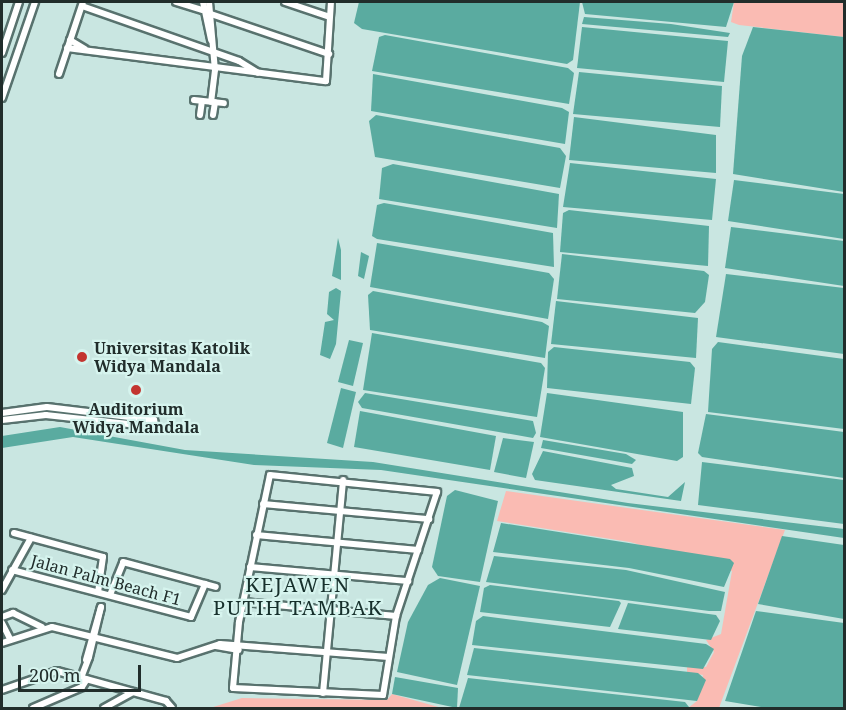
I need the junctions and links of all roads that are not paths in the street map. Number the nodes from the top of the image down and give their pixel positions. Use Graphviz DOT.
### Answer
graph roads {
  1 [pos="19,2"];
  2 [pos="35,2"];
  3 [pos="176,2"];
  4 [pos="203,2"];
  5 [pos="209,2"];
  6 [pos="285,2"];
  7 [pos="331,2"];
  8 [pos="83,4"];
  9 [pos="205,12"];
  10 [pos="330,17"];
  11 [pos="70,40"];
  12 [pos="68,48"];
  13 [pos="85,49"];
  14 [pos="212,51"];
  15 [pos="2,53"];
  16 [pos="329,54"];
  17 [pos="215,70"];
  18 [pos="59,74"];
  19 [pos="258,74"];
  20 [pos="2,98"];
  21 [pos="194,100"];
  22 [pos="202,101"];
  23 [pos="213,102"];
  24 [pos="225,103"];
  25 [pos="200,115"];
  26 [pos="213,115"];
  27 [pos="2,413"];
  28 [pos="78,415"];
  29 [pos="2,420"];
  30 [pos="343,480"];
  31 [pos="263,504"];
  32 [pos="340,511"];
  33 [pos="429,519"];
  34 [pos="14,533"];
  35 [pos="256,535"];
  36 [pos="31,538"];
  37 [pos="337,542"];
  38 [pos="418,550"];
  39 [pos="250,567"];
  40 [pos="12,570"];
  41 [pos="334,575"];
  42 [pos="408,581"];
  43 [pos="205,584"];
  44 [pos="216,587"];
  45 [pos="2,590"];
  46 [pos="104,594"];
  47 [pos="243,602"];
  48 [pos="331,609"];
  49 [pos="396,616"];
  50 [pos="2,617"];
  51 [pos="2,623"];
  52 [pos="42,627"];
  53 [pos="92,637"];
  54 [pos="10,639"];
  55 [pos="2,644"];
  56 [pos="237,648"];
  57 [pos="327,653"];
  58 [pos="388,657"];
  59 [pos="84,678"];
  60 [pos="2,690"];
  61 [pos="133,692"];
  62 [pos="323,693"];
  63 [pos="172,707"];
  64 [pos="33,708"];
  65 [pos="104,708"];
  1 -- 15 [label="street"];
  2 -- 20 [label="street"];
  3 -- 9 [label="street"];
  4 -- 9 [label="street"];
  5 -- 9 [label="street"];
  6 -- 10 [label="street"];
  7 -- 10 [label="street"];
  8 -- 11 [label="street"];
  8 -- 14 [label="street"];
  9 -- 14 [label="street"];
  9 -- 16 [label="street"];
  10 -- 16 [label="street"];
  11 -- 12 [label="street"];
  11 -- 13 [label="street"];
  12 -- 13 [label="street"];
  12 -- 18 [label="street"];
  13 -- 17 [label="street"];
  14 -- 17 [label="street"];
  14 -- 19 [label="street"];
  16 -- 19 [label="street"];
  17 -- 19 [label="street"];
  17 -- 23 [label="street"];
  21 -- 22 [label="street"];
  22 -- 23 [label="street"];
  22 -- 25 [label="street"];
  23 -- 24 [label="street"];
  23 -- 26 [label="street"];
  27 -- 28 [label="street"];
  28 -- 28 [label="street"];
  28 -- 29 [label="street"];
  30 -- 31 [label="street"];
  30 -- 32 [label="street"];
  30 -- 33 [label="street"];
  31 -- 32 [label="street"];
  31 -- 35 [label="street"];
  32 -- 33 [label="street"];
  32 -- 37 [label="street"];
  33 -- 38 [label="street"];
  34 -- 36 [label="street"];
  35 -- 37 [label="street"];
  35 -- 39 [label="street"];
  36 -- 40 [label="street"];
  36 -- 46 [label="street"];
  37 -- 38 [label="street"];
  37 -- 41 [label="street"];
  38 -- 42 [label="street"];
  39 -- 41 [label="street"];
  39 -- 47 [label="street"];
  40 -- 45 [label="street"];
  40 -- 46 [label="street, Jalan Palm Beach F1"];
  41 -- 42 [label="street"];
  41 -- 48 [label="street"];
  42 -- 49 [label="street"];
  43 -- 44 [label="street"];
  43 -- 46 [label="street"];
  43 -- 46 [label="street, Jalan Palm Beach F1"];
  46 -- 53 [label="street"];
  47 -- 48 [label="street"];
  47 -- 56 [label="street"];
  48 -- 49 [label="street"];
  48 -- 57 [label="street"];
  49 -- 58 [label="street"];
  50 -- 52 [label="street"];
  51 -- 54 [label="street"];
  52 -- 53 [label="street"];
  52 -- 54 [label="street"];
  53 -- 56 [label="street"];
  53 -- 59 [label="street"];
  54 -- 55 [label="street"];
  56 -- 57 [label="street"];
  56 -- 62 [label="street"];
  57 -- 58 [label="street"];
  57 -- 62 [label="street"];
  58 -- 62 [label="street"];
  59 -- 60 [label="street"];
  59 -- 61 [label="street"];
  59 -- 64 [label="street"];
  61 -- 63 [label="street"];
  61 -- 65 [label="street"];
}
